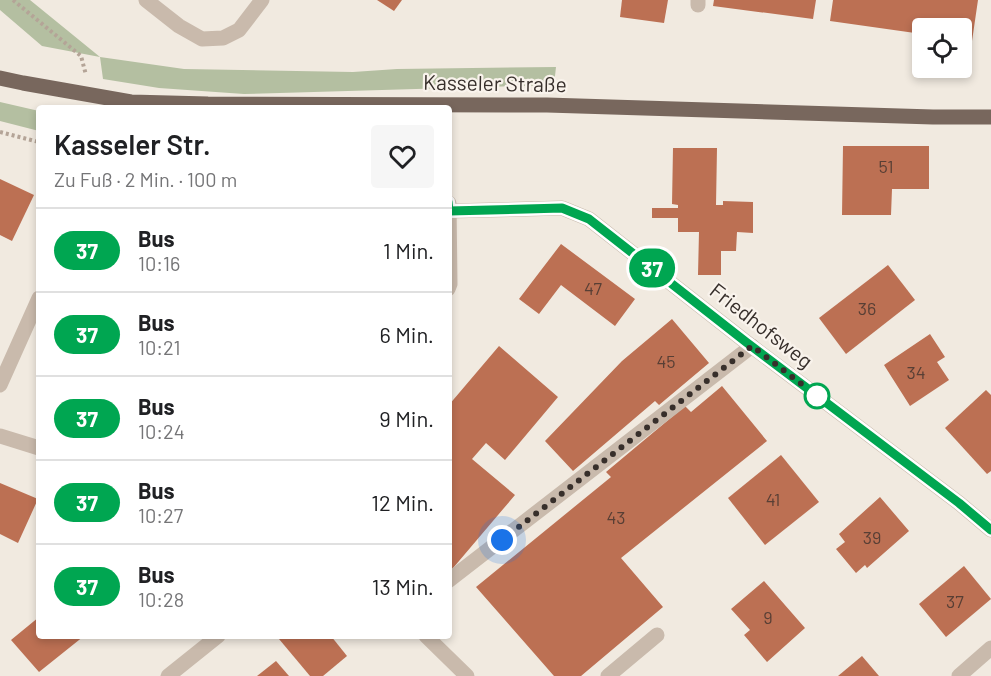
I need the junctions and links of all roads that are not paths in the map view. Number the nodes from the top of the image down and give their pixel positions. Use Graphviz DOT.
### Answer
graph roads {
  1 [pos="146,0"];
  2 [pos="262,0"];
  3 [pos="0,78"];
  4 [pos="308,105"];
  5 [pos="452,106"];
  6 [pos="991,117"];
  7 [pos="452,206"];
  8 [pos="36,304"];
  9 [pos="752,346"];
  10 [pos="0,385"];
  11 [pos="0,436"];
  12 [pos="36,447"];
  13 [pos="991,530"];
  14 [pos="452,578"];
  15 [pos="657,635"];
  16 [pos="214,639"];
  17 [pos="429,639"];
  18 [pos="991,648"];
  19 [pos="168,676"];
  20 [pos="467,676"];
  21 [pos="608,676"];
  22 [pos="959,676"];
  1 -- 2 [label="street"];
  3 -- 4 [label="main road, Kasseler Straße"];
  5 -- 6 [label="main road, Kasseler Straße"];
  7 -- 9 [label="street, Friedhofsweg"];
  8 -- 10 [label="street"];
  9 -- 13 [label="street, Friedhofsweg"];
  9 -- 14 [label="street"];
  11 -- 12 [label="street"];
  15 -- 21 [label="street"];
  16 -- 19 [label="street"];
  17 -- 20 [label="street"];
  18 -- 22 [label="street"];
}
